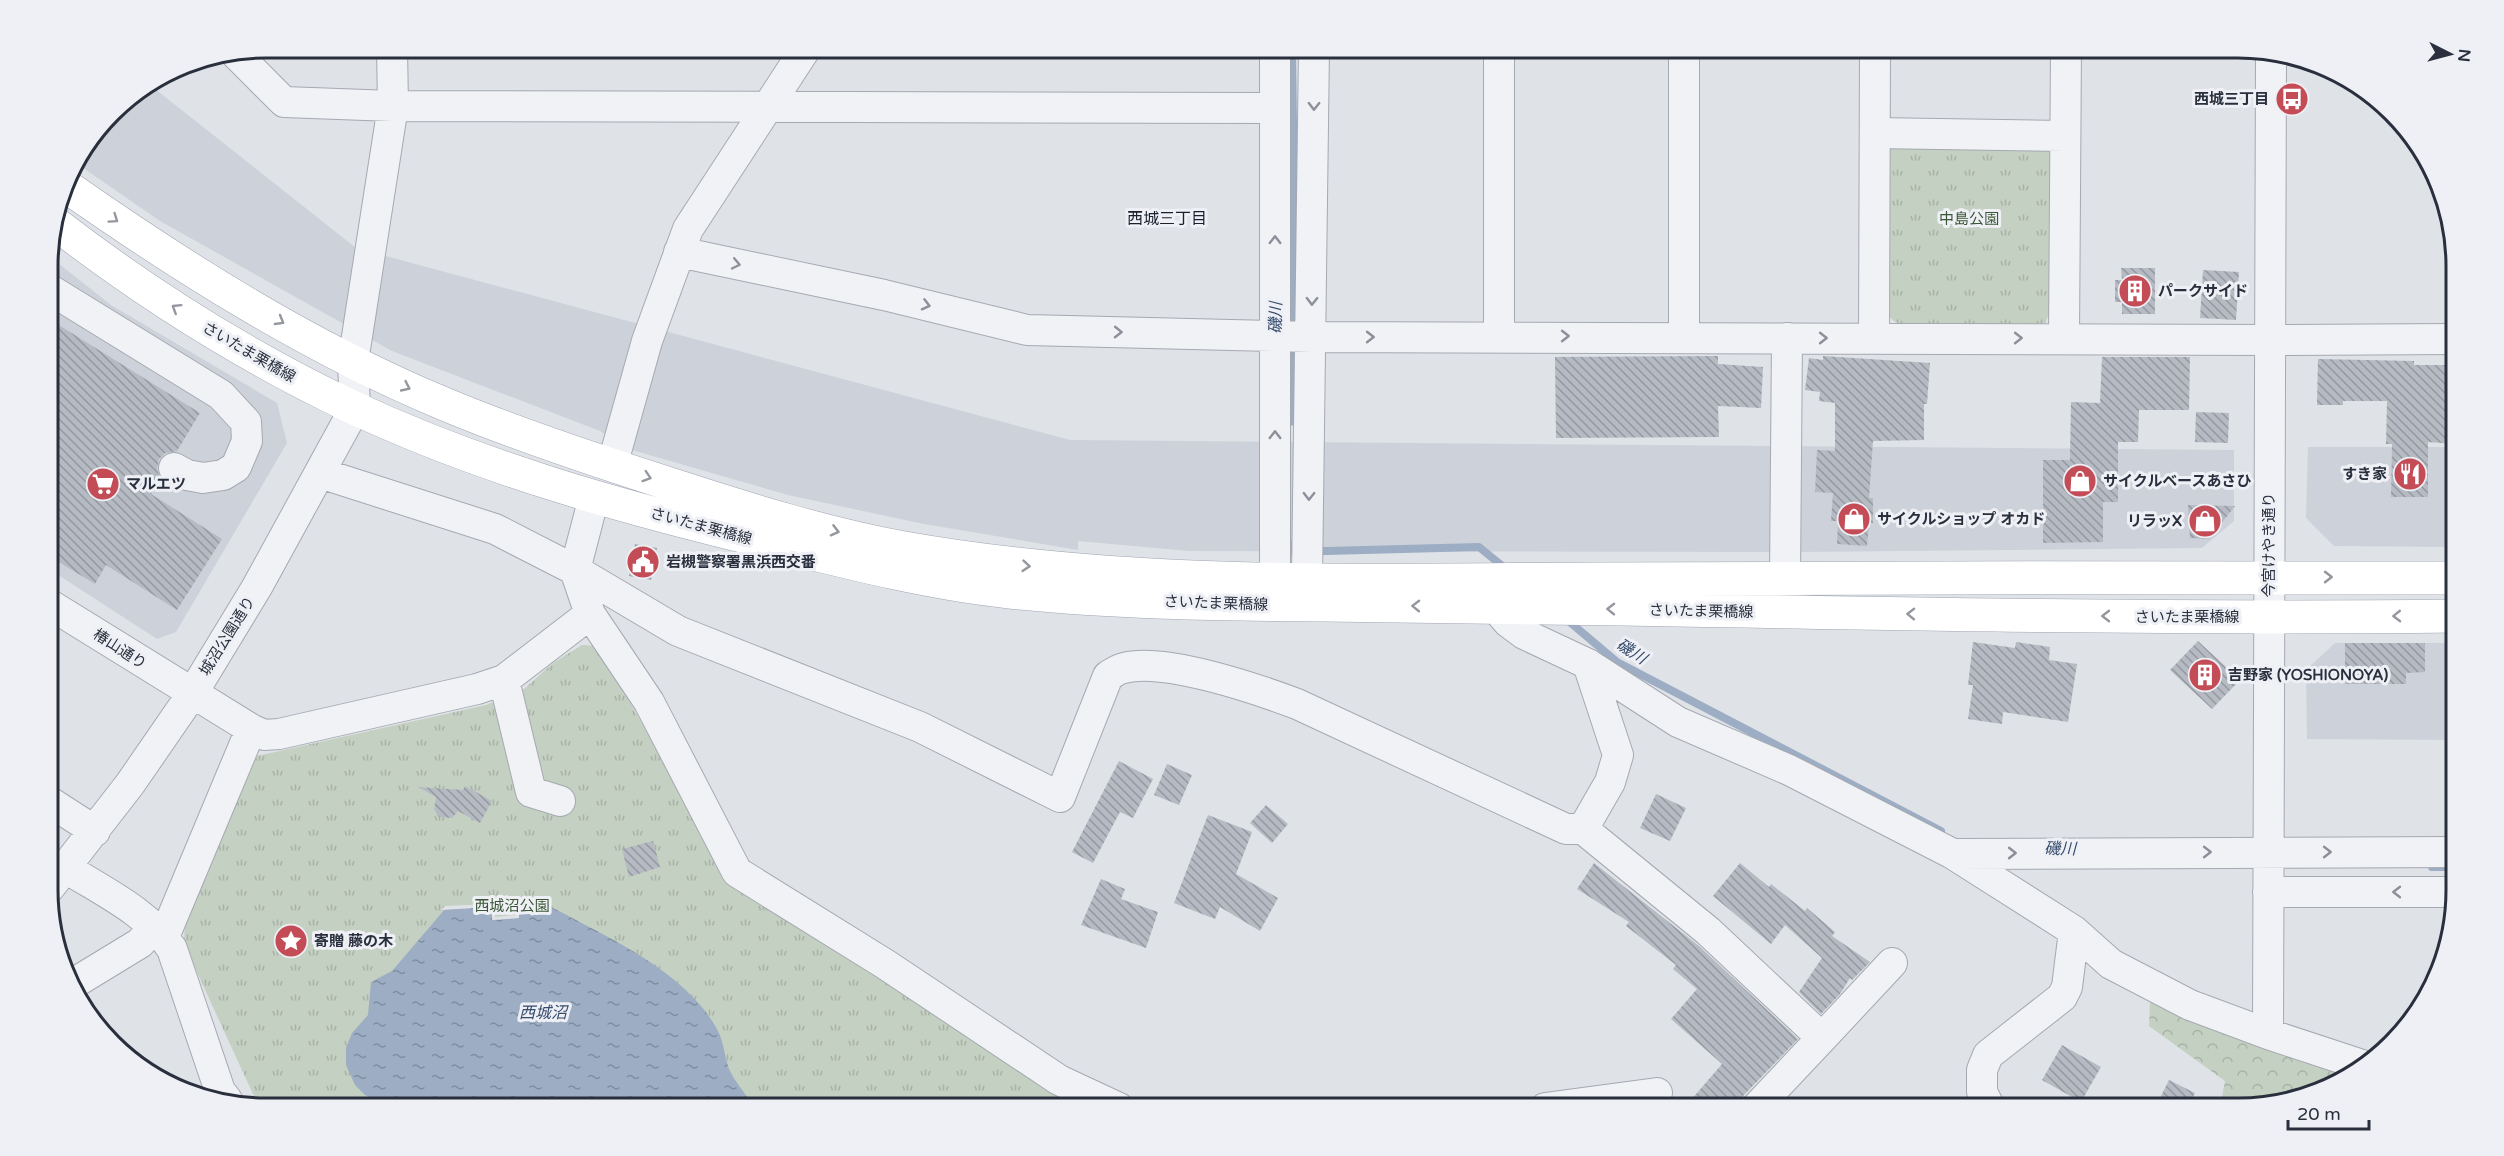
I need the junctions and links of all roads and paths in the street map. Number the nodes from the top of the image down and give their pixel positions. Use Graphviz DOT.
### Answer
graph roads {
  1 [pos="392,58"];
  2 [pos="799,58"];
  3 [pos="1275,58"];
  4 [pos="1314,58"];
  5 [pos="1499,58"];
  6 [pos="1684,58"];
  7 [pos="1875,58"];
  8 [pos="2066,58"];
  9 [pos="242,60"];
  10 [pos="2271,61"];
  11 [pos="768,105"];
  12 [pos="393,106"];
  13 [pos="1275,108"];
  14 [pos="1875,133"];
  15 [pos="2065,136"];
  16 [pos="73,191"];
  17 [pos="62,229"];
  18 [pos="679,252"];
  19 [pos="59,297"];
  20 [pos="1276,336"];
  21 [pos="1499,336"];
  22 [pos="1312,337"];
  23 [pos="1684,337"];
  24 [pos="1787,338"];
  25 [pos="1874,338"];
  26 [pos="2064,338"];
  27 [pos="2446,339"];
  28 [pos="2270,340"];
  29 [pos="353,362"];
  30 [pos="355,408"];
  31 [pos="612,466"];
  32 [pos="174,468"];
  33 [pos="320,473"];
  34 [pos="594,497"];
  35 [pos="575,570"];
  36 [pos="2269,577"];
  37 [pos="1275,578"];
  38 [pos="1785,578"];
  39 [pos="2446,578"];
  40 [pos="1307,579"];
  41 [pos="1495,607"];
  42 [pos="58,610"];
  43 [pos="590,614"];
  44 [pos="2446,616"];
  45 [pos="2269,618"];
  46 [pos="1588,664"];
  47 [pos="504,680"];
  48 [pos="192,694"];
  49 [pos="251,729"];
  50 [pos="560,801"];
  51 [pos="58,807"];
  52 [pos="1583,829"];
  53 [pos="95,831"];
  54 [pos="2268,851"];
  55 [pos="2446,852"];
  56 [pos="1953,854"];
  57 [pos="58,877"];
  58 [pos="2268,892"];
  59 [pos="2446,892"];
  60 [pos="2074,931"];
  61 [pos="159,932"];
  62 [pos="1892,963"];
  63 [pos="79,980"];
  64 [pos="2268,1034"];
  65 [pos="1822,1038"];
  66 [pos="2353,1062"];
  67 [pos="221,1093"];
  68 [pos="1657,1093"];
  69 [pos="1625,1097"];
  70 [pos="1766,1097"];
  71 [pos="1985,1097"];
  72 [pos="1097,1098"];
  1 -- 12 [label="street"];
  2 -- 11 [label="street"];
  3 -- 13 [label="street"];
  4 -- 22 [label="street, one-way"];
  5 -- 21 [label="street"];
  6 -- 23 [label="street"];
  7 -- 14 [label="street"];
  8 -- 15 [label="street"];
  9 -- 12 [label="street"];
  10 -- 28 [label="street, 今宮けやき通り"];
  11 -- 12 [label="street"];
  11 -- 13 [label="street"];
  11 -- 18 [label="street"];
  12 -- 29 [label="street"];
  20 -- 13 [label="street, one-way"];
  14 -- 15 [label="street"];
  14 -- 25 [label="street"];
  15 -- 26 [label="street"];
  16 -- 29 [label="main road, さいたま栗橋線, one-way"];
  30 -- 17 [label="main road, さいたま栗橋線, one-way"];
  18 -- 20 [label="street, one-way"];
  18 -- 31 [label="street"];
  19 -- 32 [label="street"];
  20 -- 22 [label="street"];
  37 -- 20 [label="street, one-way"];
  22 -- 21 [label="street, one-way"];
  21 -- 23 [label="street, one-way"];
  22 -- 40 [label="street, one-way"];
  23 -- 24 [label="street"];
  24 -- 25 [label="street, one-way"];
  24 -- 38 [label="street"];
  25 -- 26 [label="street, one-way"];
  26 -- 28 [label="street"];
  27 -- 28 [label="street"];
  28 -- 36 [label="street, 今宮けやき通り"];
  29 -- 30 [label="street"];
  29 -- 31 [label="main road, さいたま栗橋線, one-way"];
  30 -- 33 [label="street, 城沼公園通り"];
  30 -- 34 [label="main road, さいたま栗橋線"];
  31 -- 37 [label="main road, さいたま栗橋線, one-way"];
  33 -- 35 [label="street"];
  33 -- 48 [label="street, 城沼公園通り"];
  34 -- 35 [label="street"];
  41 -- 34 [label="main road, さいたま栗橋線, one-way"];
  35 -- 43 [label="street"];
  35 -- 52 [label="street"];
  36 -- 38 [label="main road, さいたま栗橋線"];
  36 -- 39 [label="main road, さいたま栗橋線, one-way"];
  36 -- 45 [label="street, 今宮けやき通り"];
  37 -- 40 [label="main road, さいたま栗橋線"];
  38 -- 40 [label="main road, さいたま栗橋線"];
  45 -- 41 [label="main road, さいたま栗橋線, one-way"];
  41 -- 46 [label="street"];
  42 -- 48 [label="street, 椿山通り"];
  43 -- 47 [label="street"];
  43 -- 72 [label="street"];
  44 -- 45 [label="main road, さいたま栗橋線, one-way"];
  45 -- 54 [label="street, 今宮けやき通り"];
  46 -- 52 [label="street"];
  46 -- 56 [label="street"];
  47 -- 49 [label="street"];
  47 -- 50 [label="street"];
  48 -- 49 [label="street, 椿山通り"];
  48 -- 53 [label="street, 城沼公園通り"];
  49 -- 61 [label="street"];
  51 -- 53 [label="street"];
  52 -- 65 [label="street"];
  53 -- 57 [label="street, 城沼公園通り"];
  54 -- 55 [label="street, one-way"];
  56 -- 54 [label="street, one-way"];
  54 -- 58 [label="street, 今宮けやき通り"];
  56 -- 60 [label="street"];
  57 -- 61 [label="street"];
  59 -- 58 [label="street, one-way"];
  58 -- 64 [label="street, 今宮けやき通り"];
  60 -- 64 [label="street"];
  60 -- 71 [label="street"];
  61 -- 63 [label="street"];
  61 -- 67 [label="street"];
  62 -- 65 [label="street"];
  64 -- 66 [label="street"];
  65 -- 70 [label="street"];
  68 -- 69 [label="street"];
}
